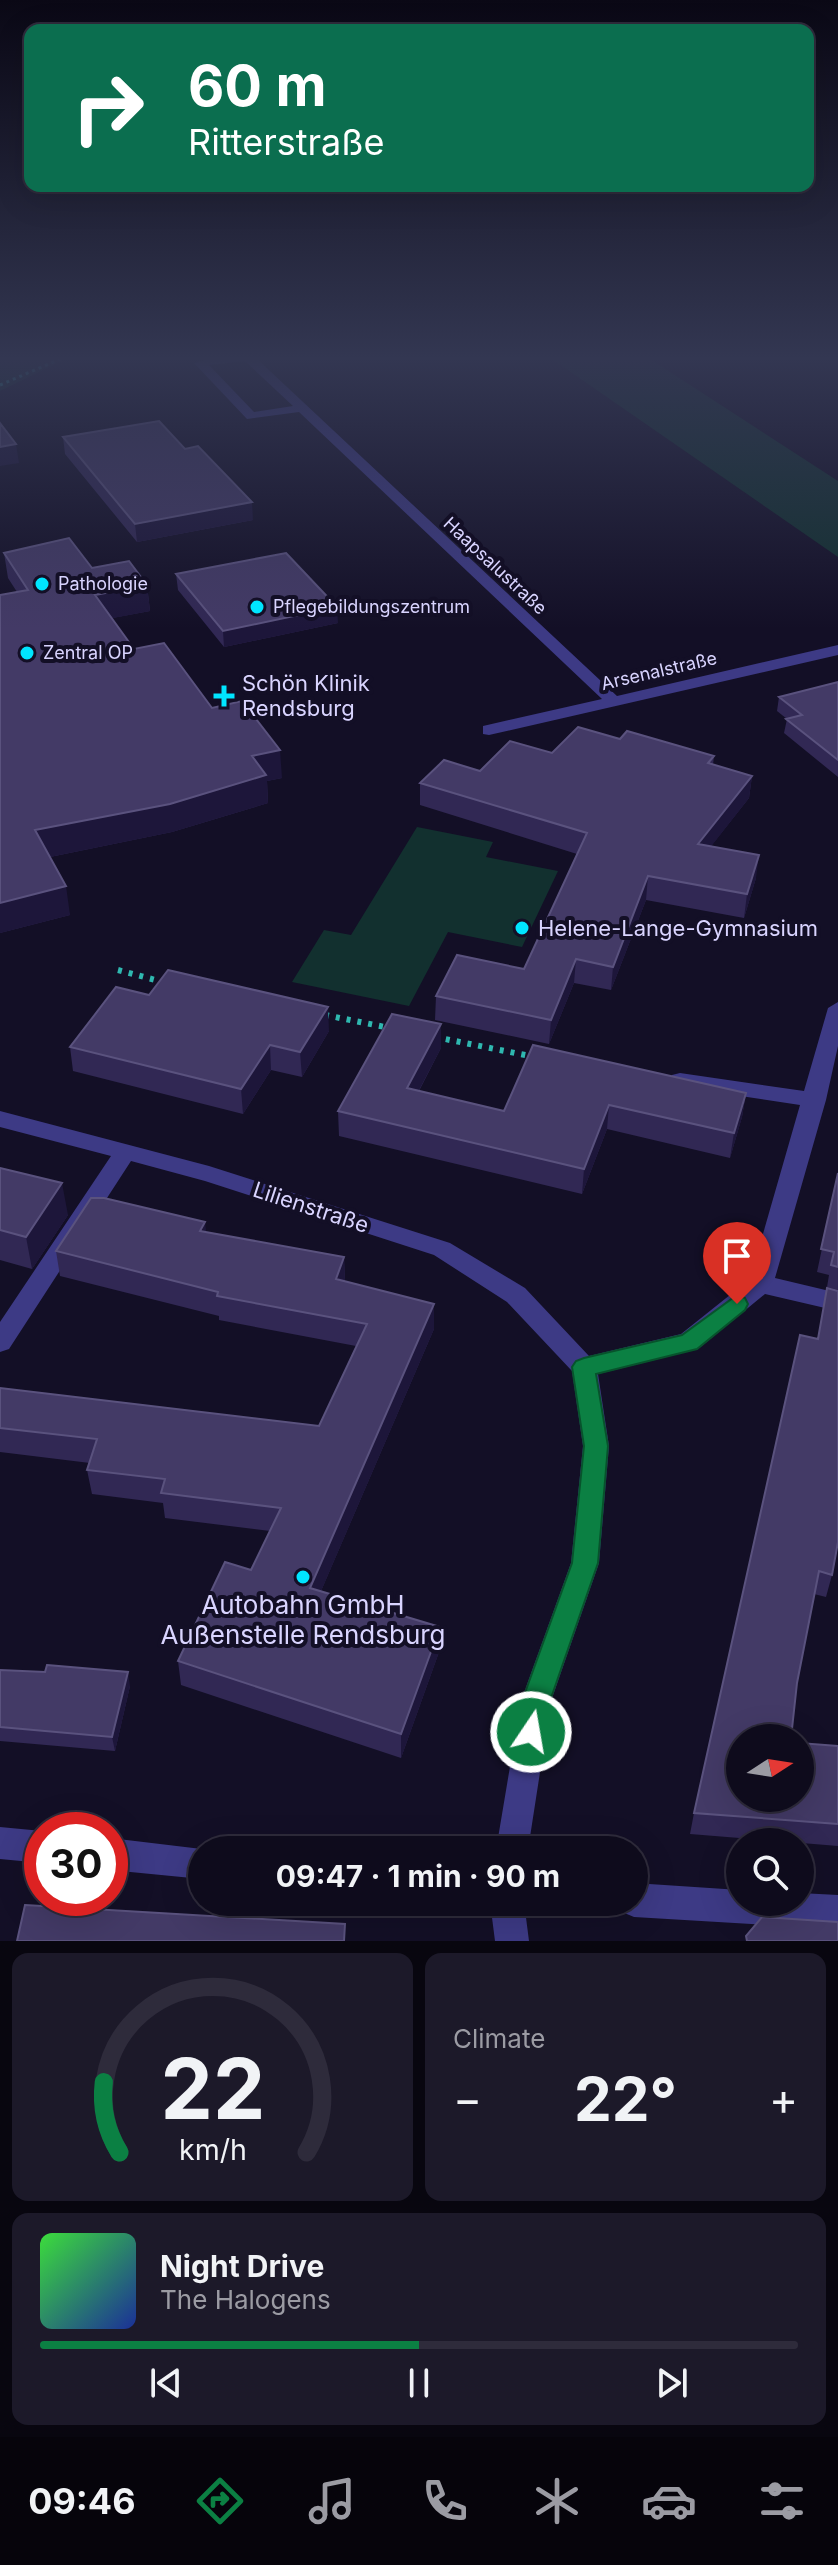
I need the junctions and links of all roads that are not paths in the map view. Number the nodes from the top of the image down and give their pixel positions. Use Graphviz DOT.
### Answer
graph roads {
  1 [pos="342,448"];
  2 [pos="838,650"];
  3 [pos="613,701"];
  4 [pos="489,730"];
  5 [pos="838,1008"];
  6 [pos="659,1077"];
  7 [pos="815,1100"];
  8 [pos="0,1119"];
  9 [pos="125,1152"];
  10 [pos="761,1284"];
  11 [pos="838,1302"];
  12 [pos="0,1342"];
  13 [pos="584,1367"];
  14 [pos="514,1836"];
  15 [pos="0,1843"];
  16 [pos="24,1845"];
  17 [pos="128,1856"];
  18 [pos="188,1862"];
  19 [pos="648,1901"];
  20 [pos="838,1912"];
  21 [pos="509,1916"];
  22 [pos="512,1941"];
  1 -- 3 [label="street, Haapsalustraße"];
  2 -- 3 [label="street, Arsenalstraße"];
  3 -- 4 [label="street, Arsenalstraße"];
  5 -- 7 [label="street"];
  6 -- 7 [label="street"];
  7 -- 10 [label="street"];
  8 -- 9 [label="street, Lilienstraße"];
  9 -- 12 [label="street"];
  9 -- 13 [label="street, Lilienstraße"];
  10 -- 11 [label="street"];
  10 -- 13 [label="street"];
  13 -- 14 [label="street"];
  15 -- 16 [label="street"];
  17 -- 18 [label="street"];
  19 -- 20 [label="street"];
  21 -- 22 [label="street"];
}
